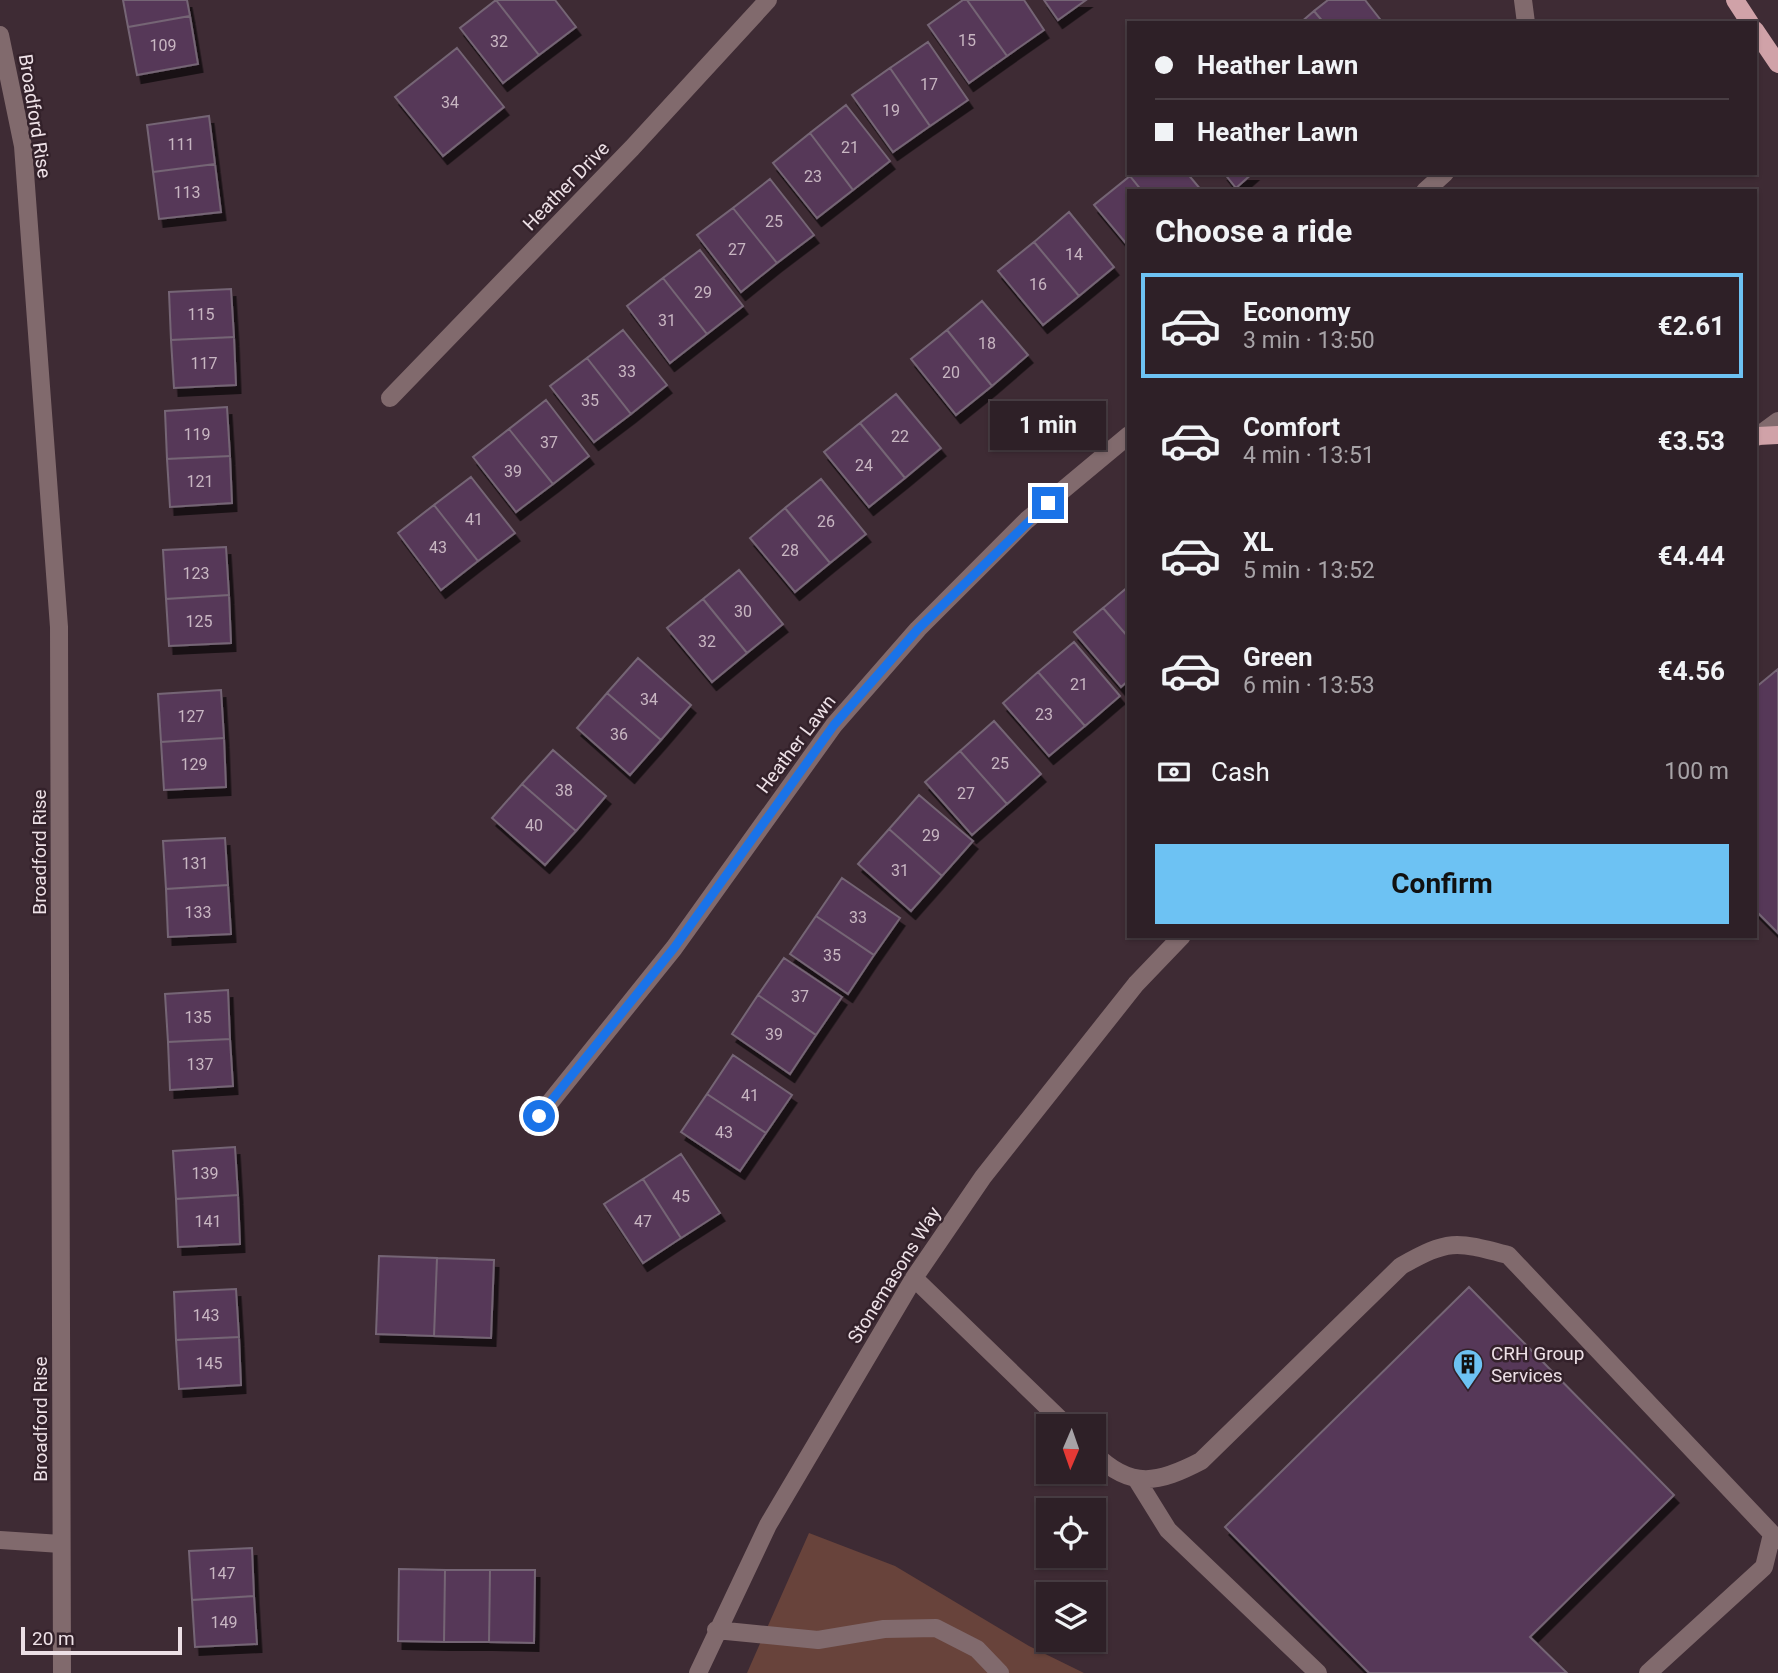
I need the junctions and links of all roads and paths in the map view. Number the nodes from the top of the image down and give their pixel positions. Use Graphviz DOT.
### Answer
graph roads {
  1 [pos="768,0"];
  2 [pos="1522,0"];
  3 [pos="1735,0"];
  4 [pos="1526,21"];
  5 [pos="1749,21"];
  6 [pos="1757,33"];
  7 [pos="0,35"];
  8 [pos="1778,64"];
  9 [pos="1443,175"];
  10 [pos="1427,189"];
  11 [pos="390,398"];
  12 [pos="1778,421"];
  13 [pos="1778,435"];
  14 [pos="1127,437"];
  15 [pos="1757,437"];
  16 [pos="1180,938"];
  17 [pos="539,1116"];
  18 [pos="914,1278"];
  19 [pos="1055,1414"];
  20 [pos="1106,1461"];
  21 [pos="1137,1480"];
  22 [pos="1775,1537"];
  23 [pos="0,1540"];
  24 [pos="61,1544"];
  25 [pos="716,1630"];
  26 [pos="62,1673"];
  27 [pos="698,1673"];
  28 [pos="1000,1673"];
  29 [pos="1318,1673"];
  30 [pos="1648,1673"];
  1 -- 11 [label="street, Heather Drive"];
  2 -- 4 [label="street"];
  3 -- 5 [label="main road"];
  6 -- 8 [label="main road"];
  7 -- 24 [label="street, Broadford Rise"];
  9 -- 10 [label="street"];
  12 -- 15 [label="street"];
  13 -- 15 [label="main road"];
  14 -- 17 [label="street, Heather Lawn"];
  16 -- 18 [label="street, Stonemasons Way"];
  18 -- 19 [label="street"];
  18 -- 25 [label="street, Stonemasons Way"];
  20 -- 21 [label="street"];
  21 -- 22 [label="street"];
  21 -- 29 [label="street"];
  22 -- 30 [label="street"];
  23 -- 24 [label="street"];
  24 -- 26 [label="street, Broadford Rise"];
  25 -- 27 [label="street, Stonemasons Way"];
  25 -- 28 [label="street"];
}
